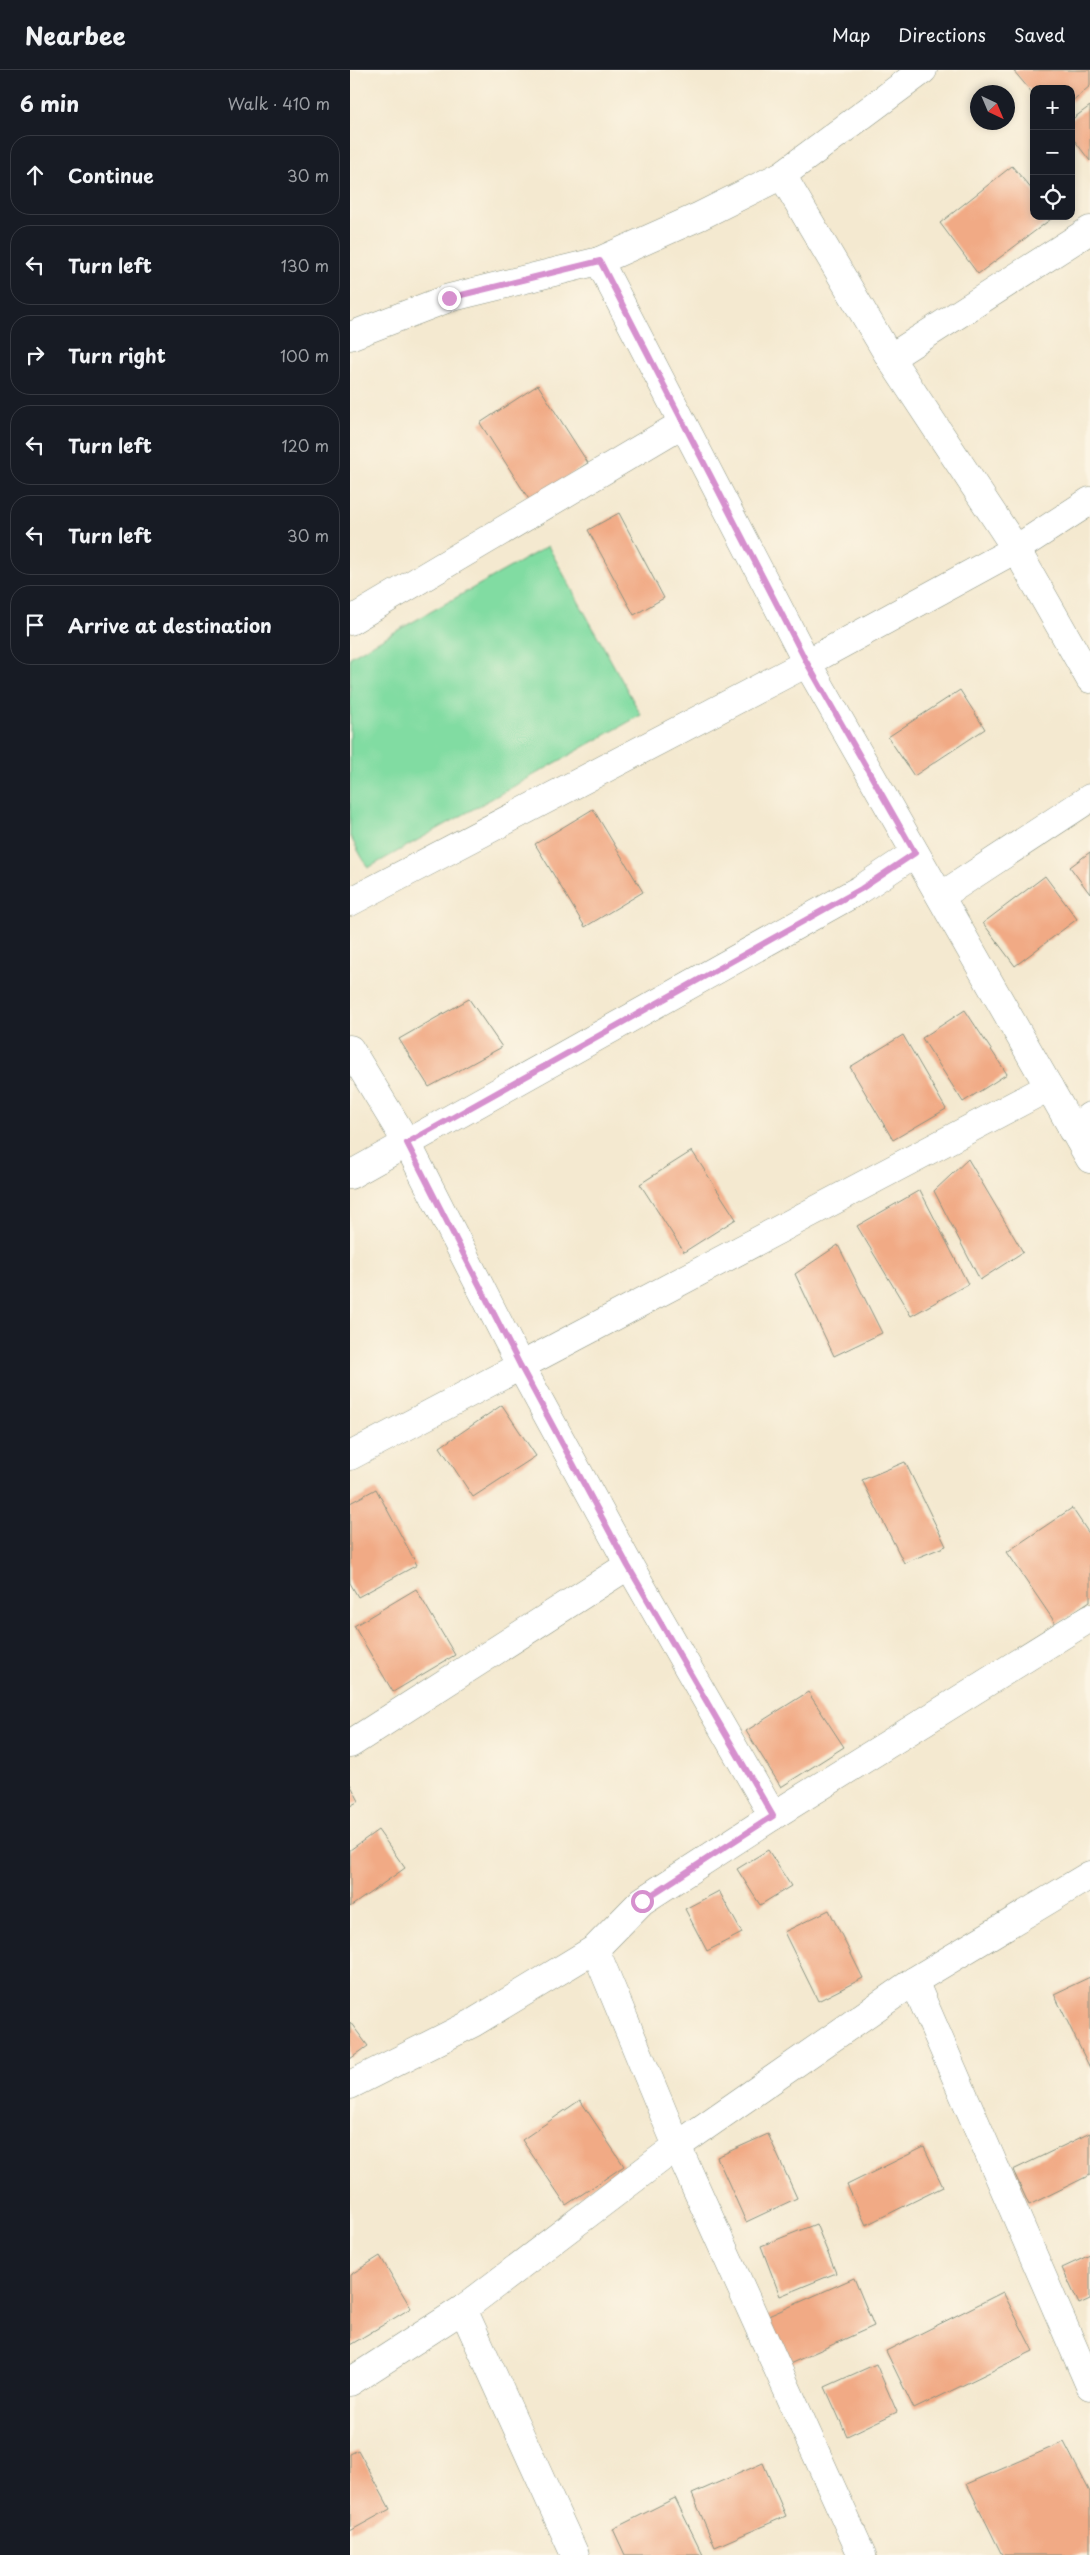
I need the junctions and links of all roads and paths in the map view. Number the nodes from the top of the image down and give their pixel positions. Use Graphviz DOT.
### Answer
graph roads {
  1 [pos="923,70"];
  2 [pos="782,176"];
  3 [pos="1090,230"];
  4 [pos="600,261"];
  5 [pos="350,336"];
  6 [pos="890,358"];
  7 [pos="682,424"];
  8 [pos="1090,501"];
  9 [pos="1016,550"];
  10 [pos="350,621"];
  11 [pos="807,663"];
  12 [pos="1090,679"];
  13 [pos="1090,798"];
  14 [pos="915,853"];
  15 [pos="941,896"];
  16 [pos="350,902"];
  17 [pos="350,1049"];
  18 [pos="1049,1087"];
  19 [pos="1081,1123"];
  20 [pos="407,1143"];
  21 [pos="1090,1159"];
  22 [pos="350,1175"];
  23 [pos="520,1365"];
  24 [pos="350,1456"];
  25 [pos="628,1566"];
  26 [pos="1090,1618"];
  27 [pos="350,1744"];
  28 [pos="773,1816"];
  29 [pos="1090,1874"];
  30 [pos="595,1949"];
  31 [pos="914,1981"];
  32 [pos="350,2086"];
  33 [pos="677,2146"];
  34 [pos="462,2309"];
  35 [pos="350,2382"];
  36 [pos="1090,2386"];
  37 [pos="575,2555"];
  38 [pos="862,2555"];
  1 -- 2 [label="street"];
  2 -- 4 [label="street"];
  2 -- 6 [label="street"];
  3 -- 6 [label="street"];
  4 -- 5 [label="street"];
  4 -- 7 [label="street"];
  6 -- 9 [label="street"];
  7 -- 10 [label="street"];
  7 -- 11 [label="street"];
  8 -- 9 [label="street"];
  9 -- 11 [label="street"];
  9 -- 12 [label="street"];
  11 -- 14 [label="street"];
  11 -- 16 [label="street"];
  13 -- 15 [label="street"];
  14 -- 15 [label="street"];
  14 -- 20 [label="street"];
  15 -- 18 [label="street"];
  17 -- 20 [label="street"];
  18 -- 19 [label="street"];
  18 -- 23 [label="street"];
  19 -- 21 [label="street"];
  20 -- 22 [label="street"];
  20 -- 23 [label="street"];
  23 -- 24 [label="street"];
  23 -- 25 [label="street"];
  25 -- 27 [label="street"];
  25 -- 28 [label="street"];
  26 -- 28 [label="street"];
  28 -- 30 [label="street"];
  29 -- 31 [label="street"];
  30 -- 32 [label="street"];
  30 -- 33 [label="street"];
  31 -- 33 [label="street"];
  31 -- 36 [label="street"];
  33 -- 34 [label="street"];
  33 -- 38 [label="street"];
  34 -- 35 [label="street"];
  34 -- 37 [label="street"];
}
